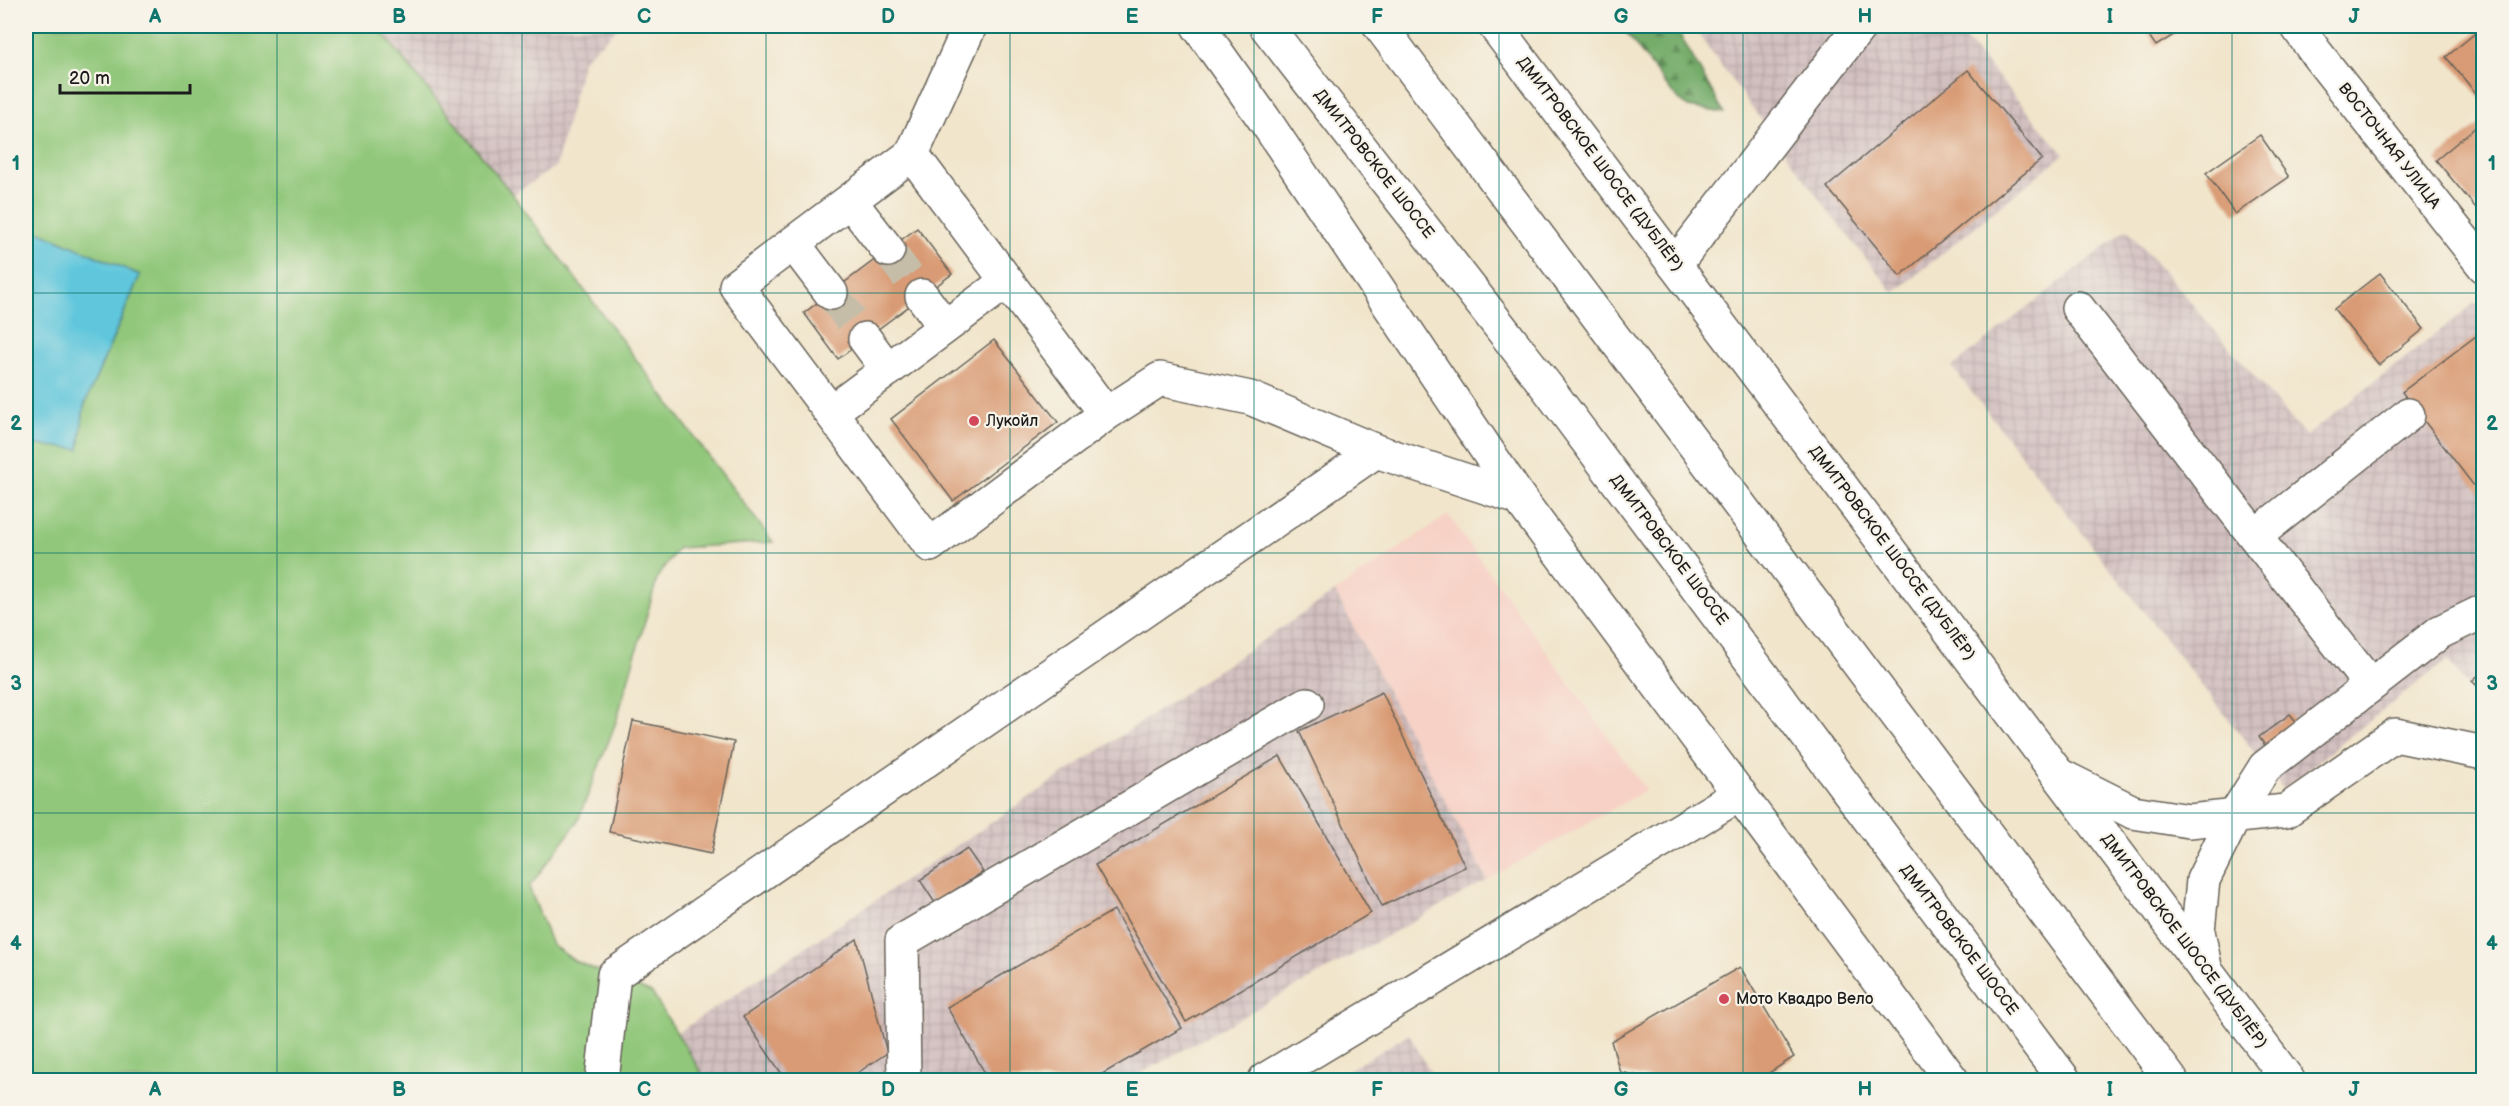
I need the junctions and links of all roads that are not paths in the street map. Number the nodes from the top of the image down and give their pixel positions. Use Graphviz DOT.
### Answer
graph roads {
  1 [pos="970,26"];
  2 [pos="1198,26"];
  3 [pos="1266,26"];
  4 [pos="1380,26"];
  5 [pos="1495,26"];
  6 [pos="1860,26"];
  7 [pos="2296,26"];
  8 [pos="912,154"];
  9 [pos="850,201"];
  10 [pos="793,243"];
  11 [pos="888,250"];
  12 [pos="1676,265"];
  13 [pos="2484,266"];
  14 [pos="1007,281"];
  15 [pos="831,293"];
  16 [pos="922,296"];
  17 [pos="2078,308"];
  18 [pos="945,327"];
  19 [pos="865,339"];
  20 [pos="888,370"];
  21 [pos="831,412"];
  22 [pos="1106,414"];
  23 [pos="2408,415"];
  24 [pos="1376,451"];
  25 [pos="1519,498"];
  26 [pos="2255,536"];
  27 [pos="2484,611"];
  28 [pos="2370,685"];
  29 [pos="1306,704"];
  30 [pos="2484,753"];
  31 [pos="2059,775"];
  32 [pos="1740,794"];
  33 [pos="2235,816"];
  34 [pos="2206,972"];
  35 [pos="602,1080"];
  36 [pos="904,1080"];
  37 [pos="1265,1080"];
  38 [pos="1952,1080"];
  39 [pos="2064,1080"];
  40 [pos="2171,1080"];
  41 [pos="2288,1080"];
  1 -- 8 [label="main road"];
  2 -- 25 [label="main road"];
  3 -- 39 [label="main road, ДМИТРОВСКОЕ ШОССЕ"];
  4 -- 40 [label="main road"];
  5 -- 12 [label="main road, ДМИТРОВСКОЕ ШОССЕ (ДУБЛЁР)"];
  6 -- 12 [label="main road"];
  7 -- 13 [label="main road, ВОСТОЧНАЯ УЛИЦА"];
  8 -- 9 [label="main road"];
  8 -- 14 [label="main road"];
  9 -- 10 [label="main road"];
  9 -- 11 [label="main road"];
  10 -- 15 [label="main road"];
  10 -- 21 [label="main road"];
  12 -- 31 [label="main road, ДМИТРОВСКОЕ ШОССЕ (ДУБЛЁР)"];
  14 -- 18 [label="main road"];
  14 -- 22 [label="main road"];
  16 -- 18 [label="main road"];
  17 -- 26 [label="main road"];
  18 -- 20 [label="main road"];
  19 -- 20 [label="main road"];
  20 -- 21 [label="main road"];
  21 -- 22 [label="main road"];
  22 -- 24 [label="main road"];
  23 -- 26 [label="main road"];
  24 -- 25 [label="main road"];
  24 -- 35 [label="main road"];
  25 -- 32 [label="main road"];
  26 -- 28 [label="main road"];
  27 -- 28 [label="main road"];
  28 -- 33 [label="main road"];
  29 -- 36 [label="main road"];
  30 -- 33 [label="main road"];
  31 -- 33 [label="main road"];
  31 -- 34 [label="main road, ДМИТРОВСКОЕ ШОССЕ (ДУБЛЁР)"];
  32 -- 37 [label="main road"];
  32 -- 38 [label="main road"];
  33 -- 34 [label="main road"];
  34 -- 41 [label="main road, ДМИТРОВСКОЕ ШОССЕ (ДУБЛЁР)"];
}
